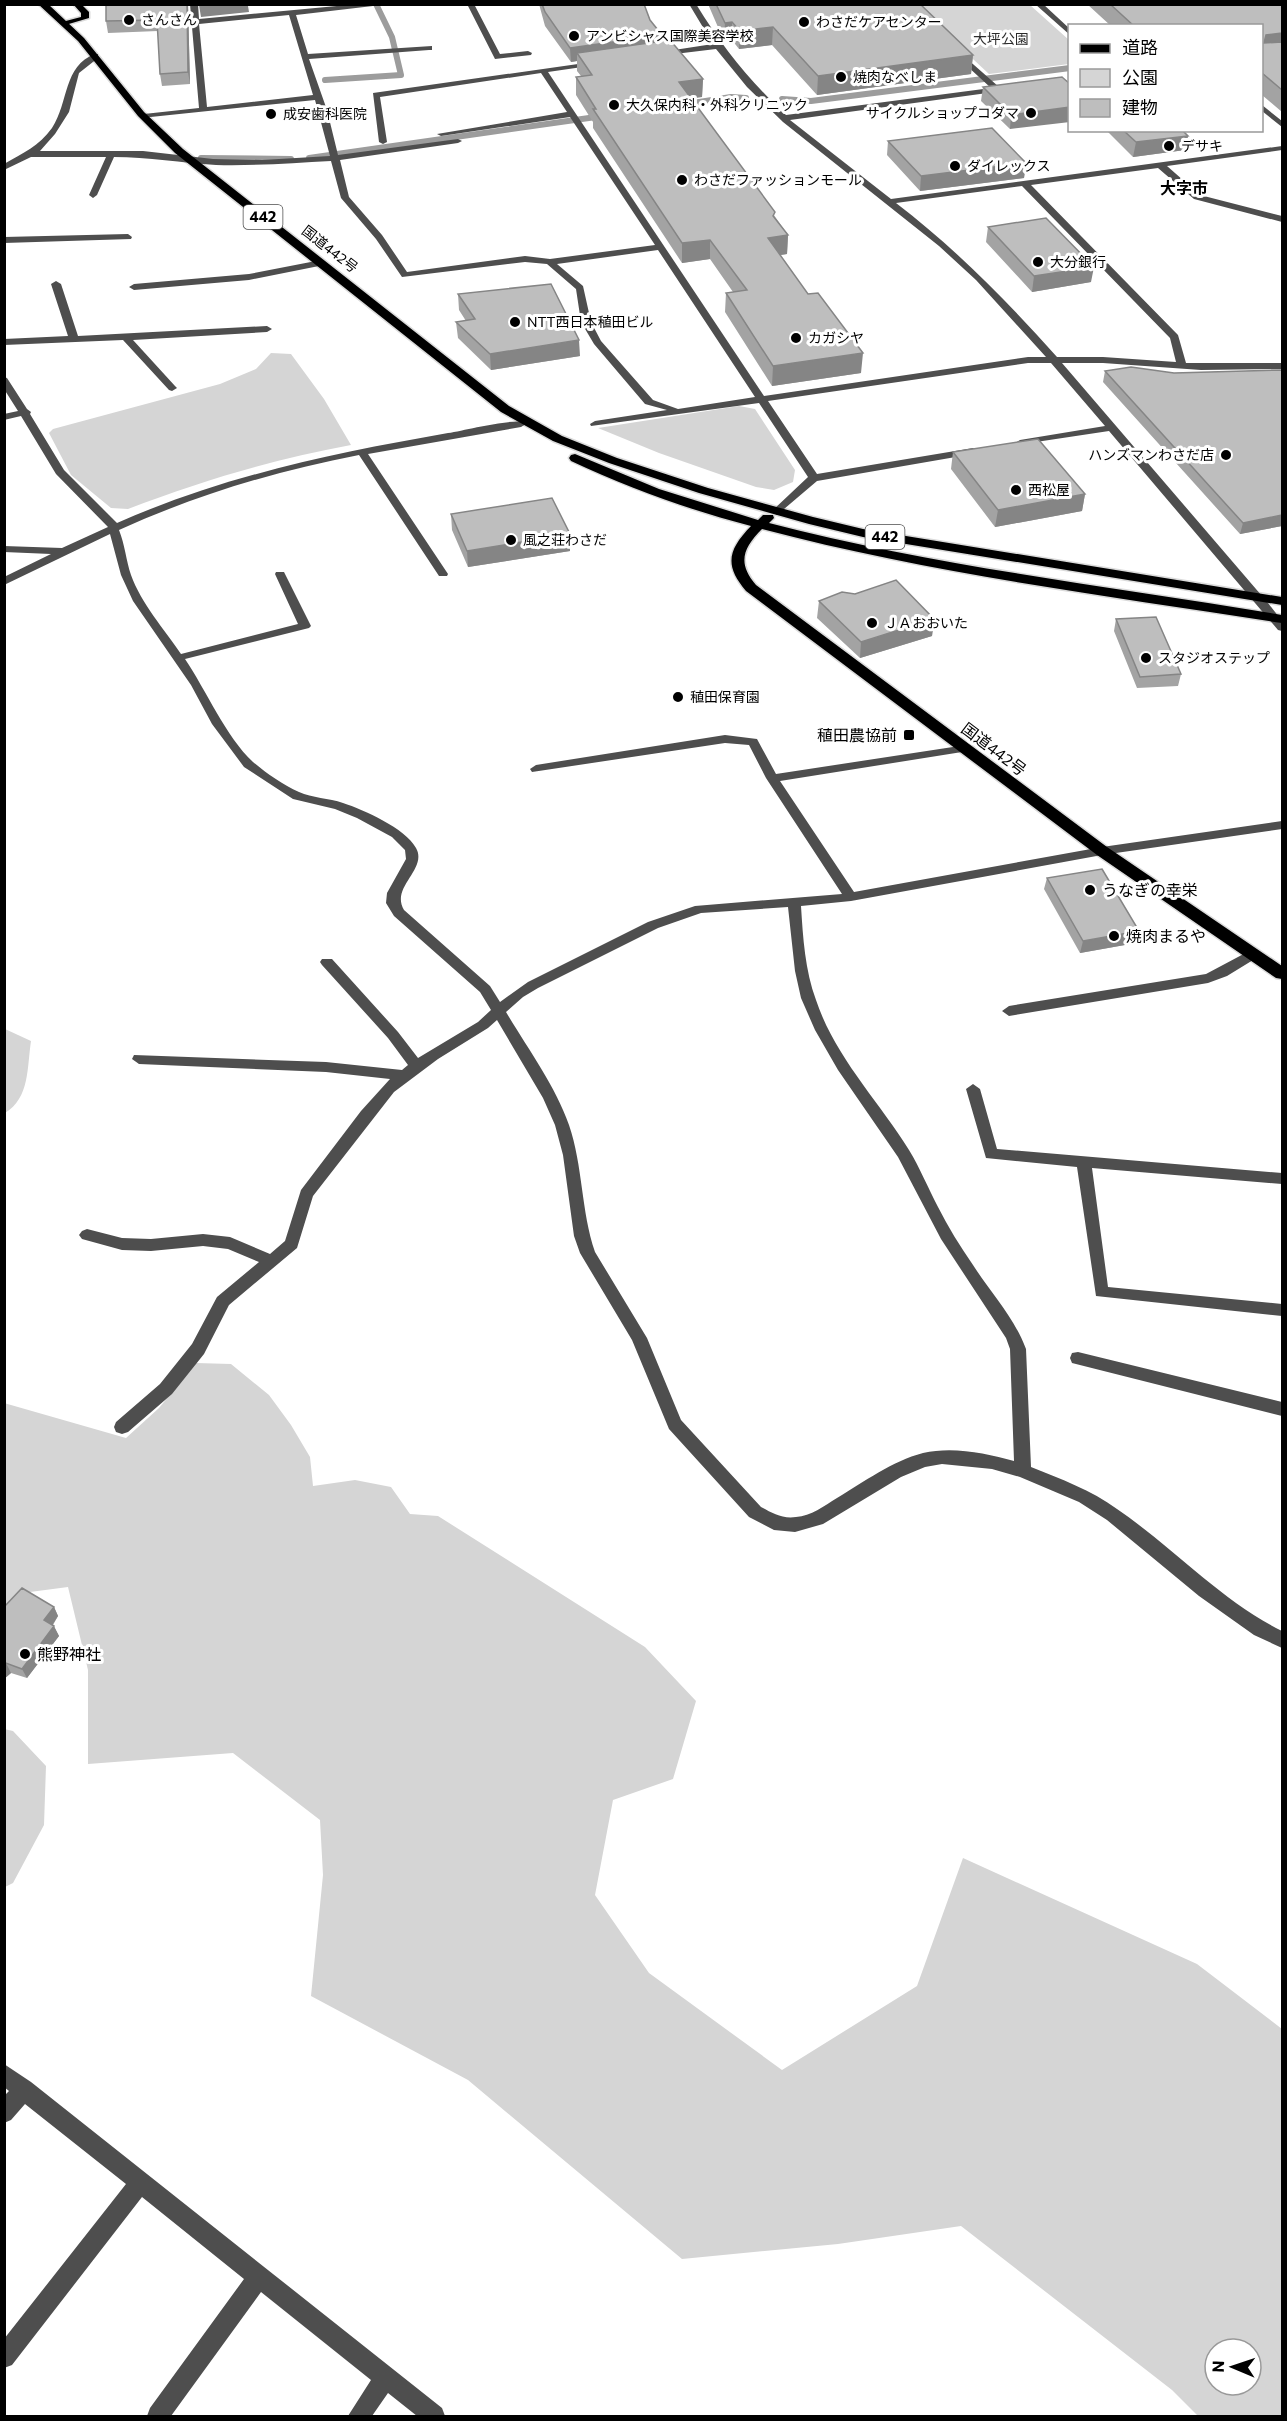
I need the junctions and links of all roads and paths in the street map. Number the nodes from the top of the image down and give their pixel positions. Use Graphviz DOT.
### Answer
graph roads {
  1 [pos="42,4"];
  2 [pos="76,4"];
  3 [pos="194,4"];
  4 [pos="254,4"];
  5 [pos="470,4"];
  6 [pos="692,4"];
  7 [pos="1038,4"];
  8 [pos="385,5"];
  9 [pos="332,7"];
  10 [pos="292,13"];
  11 [pos="259,16"];
  12 [pos="195,22"];
  13 [pos="65,24"];
  14 [pos="1068,31"];
  15 [pos="947,43"];
  16 [pos="718,46"];
  17 [pos="429,48"];
  18 [pos="528,53"];
  19 [pos="651,55"];
  20 [pos="95,56"];
  21 [pos="305,57"];
  22 [pos="607,61"];
  23 [pos="543,70"];
  24 [pos="993,86"];
  25 [pos="1010,88"];
  26 [pos="318,97"];
  27 [pos="1263,108"];
  28 [pos="203,110"];
  29 [pos="572,114"];
  30 [pos="144,116"];
  31 [pos="785,118"];
  32 [pos="1282,125"];
  33 [pos="458,141"];
  34 [pos="383,142"];
  35 [pos="1282,148"];
  36 [pos="4,153"];
  37 [pos="111,154"];
  38 [pos="334,154"];
  39 [pos="26,155"];
  40 [pos="189,159"];
  41 [pos="1160,165"];
  42 [pos="4,168"];
  43 [pos="1024,183"];
  44 [pos="93,195"];
  45 [pos="888,202"];
  46 [pos="1282,219"];
  47 [pos="128,237"];
  48 [pos="4,240"];
  49 [pos="661,247"];
  50 [pos="550,262"];
  51 [pos="321,263"];
  52 [pos="56,284"];
  53 [pos="134,286"];
  54 [pos="267,329"];
  55 [pos="124,337"];
  56 [pos="74,339"];
  57 [pos="4,342"];
  58 [pos="1053,359"];
  59 [pos="1182,366"];
  60 [pos="1282,366"];
  61 [pos="4,380"];
  62 [pos="172,388"];
  63 [pos="762,399"];
  64 [pos="506,409"];
  65 [pos="687,410"];
  66 [pos="26,412"];
  67 [pos="4,417"];
  68 [pos="521,424"];
  69 [pos="595,424"];
  70 [pos="1112,428"];
  71 [pos="1014,444"];
  72 [pos="979,450"];
  73 [pos="362,452"];
  74 [pos="814,478"];
  75 [pos="777,512"];
  76 [pos="759,524"];
  77 [pos="114,528"];
  78 [pos="4,549"];
  79 [pos="63,551"];
  80 [pos="279,574"];
  81 [pos="443,574"];
  82 [pos="4,582"];
  83 [pos="1257,597"];
  84 [pos="1282,601"];
  85 [pos="1280,621"];
  86 [pos="177,658"];
  87 [pos="962,748"];
  88 [pos="536,769"];
  89 [pos="772,778"];
  90 [pos="1282,825"];
  91 [pos="1102,851"];
  92 [pos="851,897"];
  93 [pos="794,903"];
  94 [pos="1253,954"];
  95 [pos="327,962"];
  96 [pos="1282,974"];
  97 [pos="1009,1011"];
  98 [pos="499,1012"];
  99 [pos="139,1059"];
  100 [pos="416,1066"];
  101 [pos="404,1075"];
  102 [pos="973,1089"];
  103 [pos="1084,1162"];
  104 [pos="1282,1178"];
  105 [pos="87,1235"];
  106 [pos="270,1260"];
  107 [pos="1282,1310"];
  108 [pos="1078,1358"];
  109 [pos="1282,1409"];
  110 [pos="122,1427"];
  111 [pos="1023,1471"];
  112 [pos="1282,1640"];
  113 [pos="4,2074"];
  114 [pos="24,2089"];
  115 [pos="4,2113"];
  116 [pos="141,2182"];
  117 [pos="259,2277"];
  118 [pos="4,2358"];
  119 [pos="385,2378"];
  120 [pos="158,2416"];
  121 [pos="359,2416"];
  122 [pos="434,2416"];
  1 -- 13 [label="highway, 国道442号 / 442"];
  2 -- 13 [label="main road"];
  3 -- 12 [label="street"];
  4 -- 11 [label="street"];
  5 -- 18 [label="street"];
  6 -- 16 [label="street"];
  7 -- 14 [label="street"];
  8 -- 9 [label="street"];
  9 -- 10 [label="street"];
  10 -- 11 [label="street"];
  10 -- 21 [label="street"];
  11 -- 12 [label="street"];
  12 -- 28 [label="street"];
  13 -- 20 [label="highway, 国道442号 / 442"];
  15 -- 24 [label="street"];
  16 -- 19 [label="street"];
  16 -- 31 [label="street"];
  17 -- 21 [label="street"];
  20 -- 30 [label="highway, 国道442号 / 442"];
  20 -- 39 [label="street"];
  21 -- 26 [label="street"];
  22 -- 23 [label="street"];
  23 -- 29 [label="street"];
  23 -- 34 [label="street"];
  24 -- 25 [label="street"];
  24 -- 31 [label="street"];
  26 -- 28 [label="street"];
  26 -- 38 [label="street"];
  27 -- 32 [label="street"];
  28 -- 30 [label="street"];
  29 -- 34 [label="street"];
  29 -- 49 [label="street"];
  30 -- 40 [label="highway, 国道442号 / 442"];
  31 -- 45 [label="street"];
  33 -- 38 [label="street"];
  34 -- 38 [label="street"];
  35 -- 41 [label="street"];
  36 -- 39 [label="street"];
  37 -- 39 [label="street"];
  37 -- 40 [label="street"];
  37 -- 44 [label="street"];
  38 -- 40 [label="street"];
  38 -- 50 [label="street"];
  39 -- 42 [label="street"];
  40 -- 51 [label="highway, 国道442号 / 442"];
  41 -- 43 [label="street"];
  41 -- 46 [label="street"];
  43 -- 45 [label="street"];
  43 -- 59 [label="street"];
  45 -- 58 [label="street"];
  47 -- 48 [label="street"];
  49 -- 50 [label="street"];
  49 -- 63 [label="street"];
  50 -- 65 [label="street"];
  51 -- 53 [label="street"];
  51 -- 64 [label="highway, 国道442号 / 442"];
  52 -- 56 [label="street"];
  54 -- 55 [label="street"];
  55 -- 56 [label="street"];
  55 -- 62 [label="street"];
  56 -- 57 [label="street"];
  58 -- 59 [label="street"];
  58 -- 63 [label="street"];
  58 -- 70 [label="street"];
  59 -- 60 [label="street"];
  61 -- 66 [label="street"];
  63 -- 65 [label="street"];
  63 -- 74 [label="street"];
  64 -- 68 [label="highway, 国道442号 / 442"];
  64 -- 75 [label="highway, 国道442号 / 442"];
  65 -- 69 [label="street"];
  66 -- 67 [label="street"];
  66 -- 77 [label="street"];
  68 -- 73 [label="street"];
  68 -- 76 [label="highway, 国道442号 / 442"];
  70 -- 71 [label="street"];
  70 -- 83 [label="street"];
  72 -- 74 [label="street"];
  73 -- 77 [label="street"];
  73 -- 81 [label="street"];
  74 -- 75 [label="street"];
  75 -- 76 [label="highway, 国道442号"];
  75 -- 83 [label="highway, 国道442号 / 442"];
  76 -- 85 [label="highway, 国道442号 / 442"];
  76 -- 87 [label="highway, 国道442号"];
  77 -- 79 [label="street"];
  77 -- 86 [label="street"];
  78 -- 79 [label="street"];
  79 -- 82 [label="street"];
  80 -- 86 [label="street"];
  83 -- 84 [label="highway, 国道442号 / 442"];
  83 -- 85 [label="street"];
  86 -- 98 [label="street"];
  87 -- 89 [label="street"];
  87 -- 91 [label="highway, 国道442号"];
  88 -- 89 [label="street"];
  89 -- 92 [label="street"];
  90 -- 91 [label="street"];
  91 -- 92 [label="street"];
  91 -- 94 [label="highway, 国道442号"];
  92 -- 93 [label="street"];
  93 -- 98 [label="street"];
  93 -- 111 [label="street"];
  94 -- 96 [label="highway, 国道442号"];
  94 -- 97 [label="street"];
  95 -- 100 [label="street"];
  98 -- 100 [label="street"];
  98 -- 111 [label="street"];
  99 -- 101 [label="street"];
  100 -- 101 [label="street"];
  101 -- 106 [label="street"];
  102 -- 103 [label="street"];
  103 -- 104 [label="street"];
  103 -- 107 [label="street"];
  105 -- 106 [label="street"];
  106 -- 110 [label="street"];
  108 -- 109 [label="street"];
  111 -- 112 [label="street"];
  113 -- 114 [label="street"];
  114 -- 115 [label="street"];
  114 -- 116 [label="street"];
  116 -- 117 [label="street"];
  116 -- 118 [label="street"];
  117 -- 119 [label="street"];
  117 -- 120 [label="street"];
  119 -- 121 [label="street"];
  119 -- 122 [label="street"];
}
